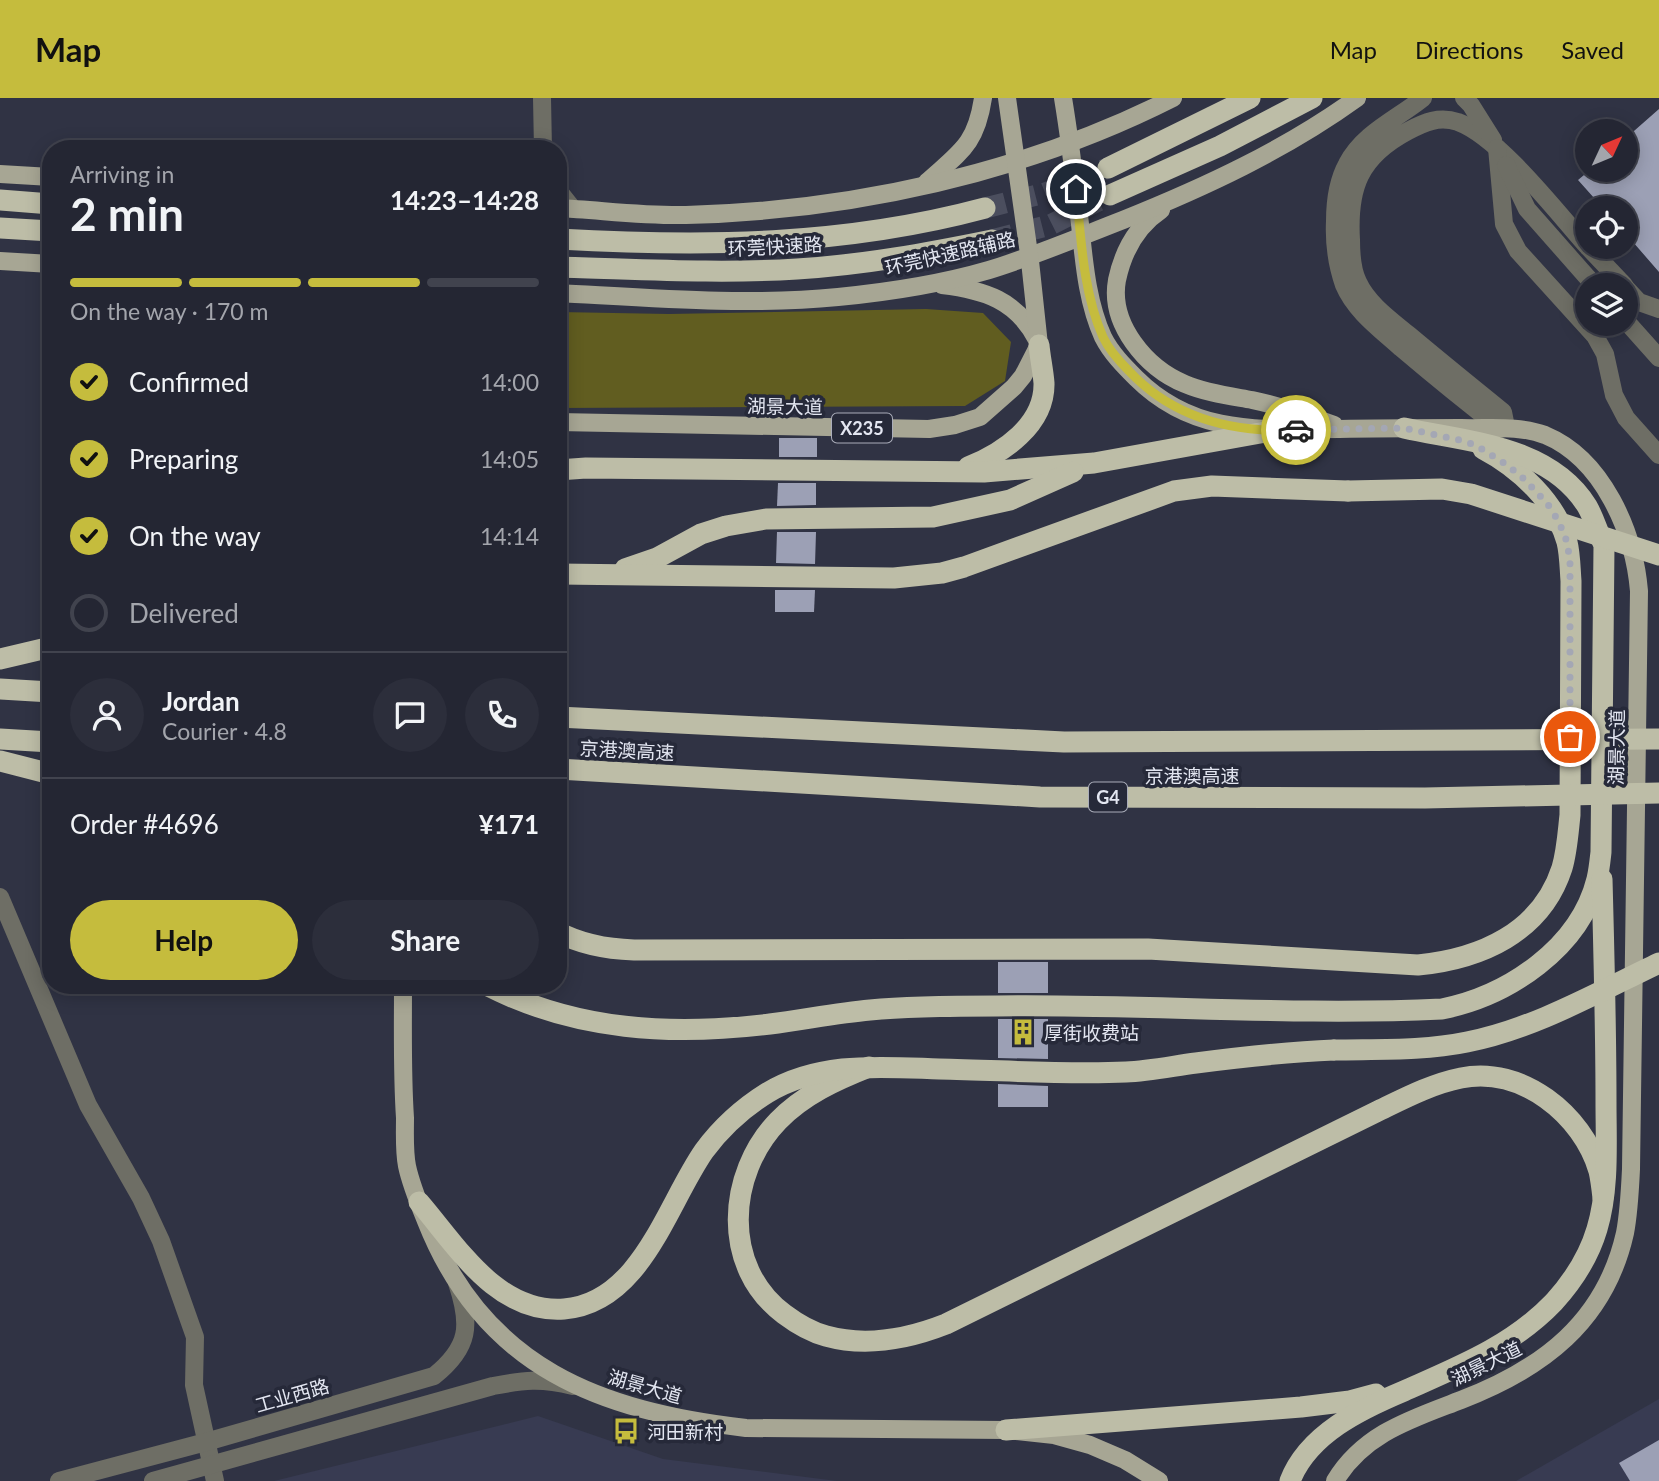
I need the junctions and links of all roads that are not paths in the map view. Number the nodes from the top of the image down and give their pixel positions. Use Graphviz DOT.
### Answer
graph roads {
  1 [pos="542,98"];
  2 [pos="983,98"];
  3 [pos="1007,98"];
  4 [pos="1063,98"];
  5 [pos="1172,98"];
  6 [pos="1250,98"];
  7 [pos="1312,98"];
  8 [pos="1357,98"];
  9 [pos="1423,98"];
  10 [pos="1464,98"];
  11 [pos="540,140"];
  12 [pos="1070,142"];
  13 [pos="1497,148"];
  14 [pos="1016,160"];
  15 [pos="1108,168"];
  16 [pos="0,173"];
  17 [pos="42,176"];
  18 [pos="923,185"];
  19 [pos="1110,195"];
  20 [pos="1182,196"];
  21 [pos="0,200"];
  22 [pos="42,203"];
  23 [pos="985,208"];
  24 [pos="567,209"];
  25 [pos="0,228"];
  26 [pos="42,230"];
  27 [pos="1575,232"];
  28 [pos="1081,237"];
  29 [pos="567,239"];
  30 [pos="992,240"];
  31 [pos="1029,256"];
  32 [pos="1600,259"];
  33 [pos="0,261"];
  34 [pos="42,263"];
  35 [pos="567,267"];
  36 [pos="1583,273"];
  37 [pos="1613,273"];
  38 [pos="932,284"];
  39 [pos="567,294"];
  40 [pos="1638,301"];
  41 [pos="1659,309"];
  42 [pos="1638,334"];
  43 [pos="1039,345"];
  44 [pos="1659,358"];
  45 [pos="567,422"];
  46 [pos="1404,428"];
  47 [pos="1342,429"];
  48 [pos="1501,429"];
  49 [pos="1271,431"];
  50 [pos="1464,441"];
  51 [pos="1659,455"];
  52 [pos="1094,463"];
  53 [pos="567,469"];
  54 [pos="954,472"];
  55 [pos="1659,555"];
  56 [pos="567,574"];
  57 [pos="591,574"];
  58 [pos="567,580"];
  59 [pos="42,649"];
  60 [pos="0,659"];
  61 [pos="0,689"];
  62 [pos="41,691"];
  63 [pos="567,717"];
  64 [pos="0,739"];
  65 [pos="1659,739"];
  66 [pos="42,741"];
  67 [pos="0,761"];
  68 [pos="567,770"];
  69 [pos="42,772"];
  70 [pos="1659,793"];
  71 [pos="1601,852"];
  72 [pos="0,897"];
  73 [pos="567,936"];
  74 [pos="1659,963"];
  75 [pos="403,994"];
  76 [pos="503,994"];
  77 [pos="869,1067"];
  78 [pos="1603,1198"];
  79 [pos="419,1202"];
  80 [pos="457,1283"];
  81 [pos="1417,1385"];
  82 [pos="582,1388"];
  83 [pos="1006,1430"];
  84 [pos="205,1442"];
  85 [pos="213,1474"];
  86 [pos="59,1481"];
  87 [pos="153,1481"];
  88 [pos="1159,1481"];
  89 [pos="1290,1481"];
  90 [pos="1335,1481"];
  1 -- 11 [label="street"];
  2 -- 18 [label="main road"];
  3 -- 14 [label="main road"];
  4 -- 12 [label="main road, 湖景大道"];
  5 -- 12 [label="main road"];
  6 -- 15 [label="highway"];
  7 -- 19 [label="highway"];
  8 -- 20 [label="main road, 环莞快速路辅路"];
  9 -- 48 [label="street"];
  10 -- 13 [label="street"];
  12 -- 14 [label="main road"];
  12 -- 28 [label="main road, 湖景大道"];
  13 -- 27 [label="street"];
  13 -- 36 [label="street"];
  13 -- 48 [label="street"];
  13 -- 51 [label="street"];
  14 -- 18 [label="main road"];
  14 -- 31 [label="main road"];
  16 -- 17 [label="main road"];
  18 -- 24 [label="main road"];
  20 -- 28 [label="main road, 环莞快速路辅路"];
  20 -- 47 [label="main road"];
  21 -- 22 [label="highway"];
  23 -- 29 [label="highway, 环莞快速路"];
  25 -- 26 [label="highway"];
  28 -- 31 [label="main road, 环莞快速路辅路"];
  28 -- 49 [label="main road, 湖景大道"];
  30 -- 35 [label="highway, 环莞快速路"];
  31 -- 38 [label="main road, 环莞快速路辅路"];
  31 -- 43 [label="main road"];
  32 -- 37 [label="street"];
  33 -- 34 [label="main road"];
  38 -- 39 [label="main road, 环莞快速路辅路"];
  38 -- 43 [label="main road"];
  40 -- 41 [label="street"];
  42 -- 44 [label="street"];
  43 -- 45 [label="main road, 湖景大道 / X235"];
  43 -- 54 [label="highway"];
  46 -- 47 [label="main road, 湖景大道"];
  46 -- 48 [label="main road, 湖景大道"];
  46 -- 50 [label="highway"];
  47 -- 49 [label="main road, 湖景大道"];
  48 -- 90 [label="main road, 湖景大道"];
  49 -- 52 [label="highway"];
  50 -- 71 [label="highway"];
  50 -- 73 [label="highway"];
  52 -- 54 [label="highway"];
  52 -- 57 [label="highway"];
  53 -- 54 [label="highway"];
  55 -- 57 [label="highway, bridge"];
  56 -- 57 [label="highway"];
  57 -- 58 [label="highway"];
  59 -- 60 [label="highway"];
  61 -- 62 [label="highway"];
  63 -- 65 [label="highway, 京港澳高速, bridge"];
  64 -- 66 [label="highway"];
  67 -- 69 [label="highway"];
  68 -- 70 [label="highway, 京港澳高速 / G4, bridge"];
  71 -- 76 [label="highway"];
  71 -- 78 [label="highway"];
  72 -- 84 [label="street"];
  74 -- 77 [label="highway, bridge"];
  75 -- 79 [label="main road, 湖景大道"];
  77 -- 78 [label="highway"];
  77 -- 79 [label="highway"];
  78 -- 81 [label="highway"];
  79 -- 80 [label="main road, 湖景大道"];
  80 -- 82 [label="main road, 湖景大道"];
  80 -- 84 [label="street, 工业西路"];
  81 -- 83 [label="highway"];
  81 -- 89 [label="highway"];
  82 -- 83 [label="main road, 湖景大道"];
  82 -- 85 [label="street"];
  83 -- 88 [label="main road, 湖景大道"];
  84 -- 85 [label="street"];
  84 -- 86 [label="street, 工业西路"];
  85 -- 87 [label="street"];
}
